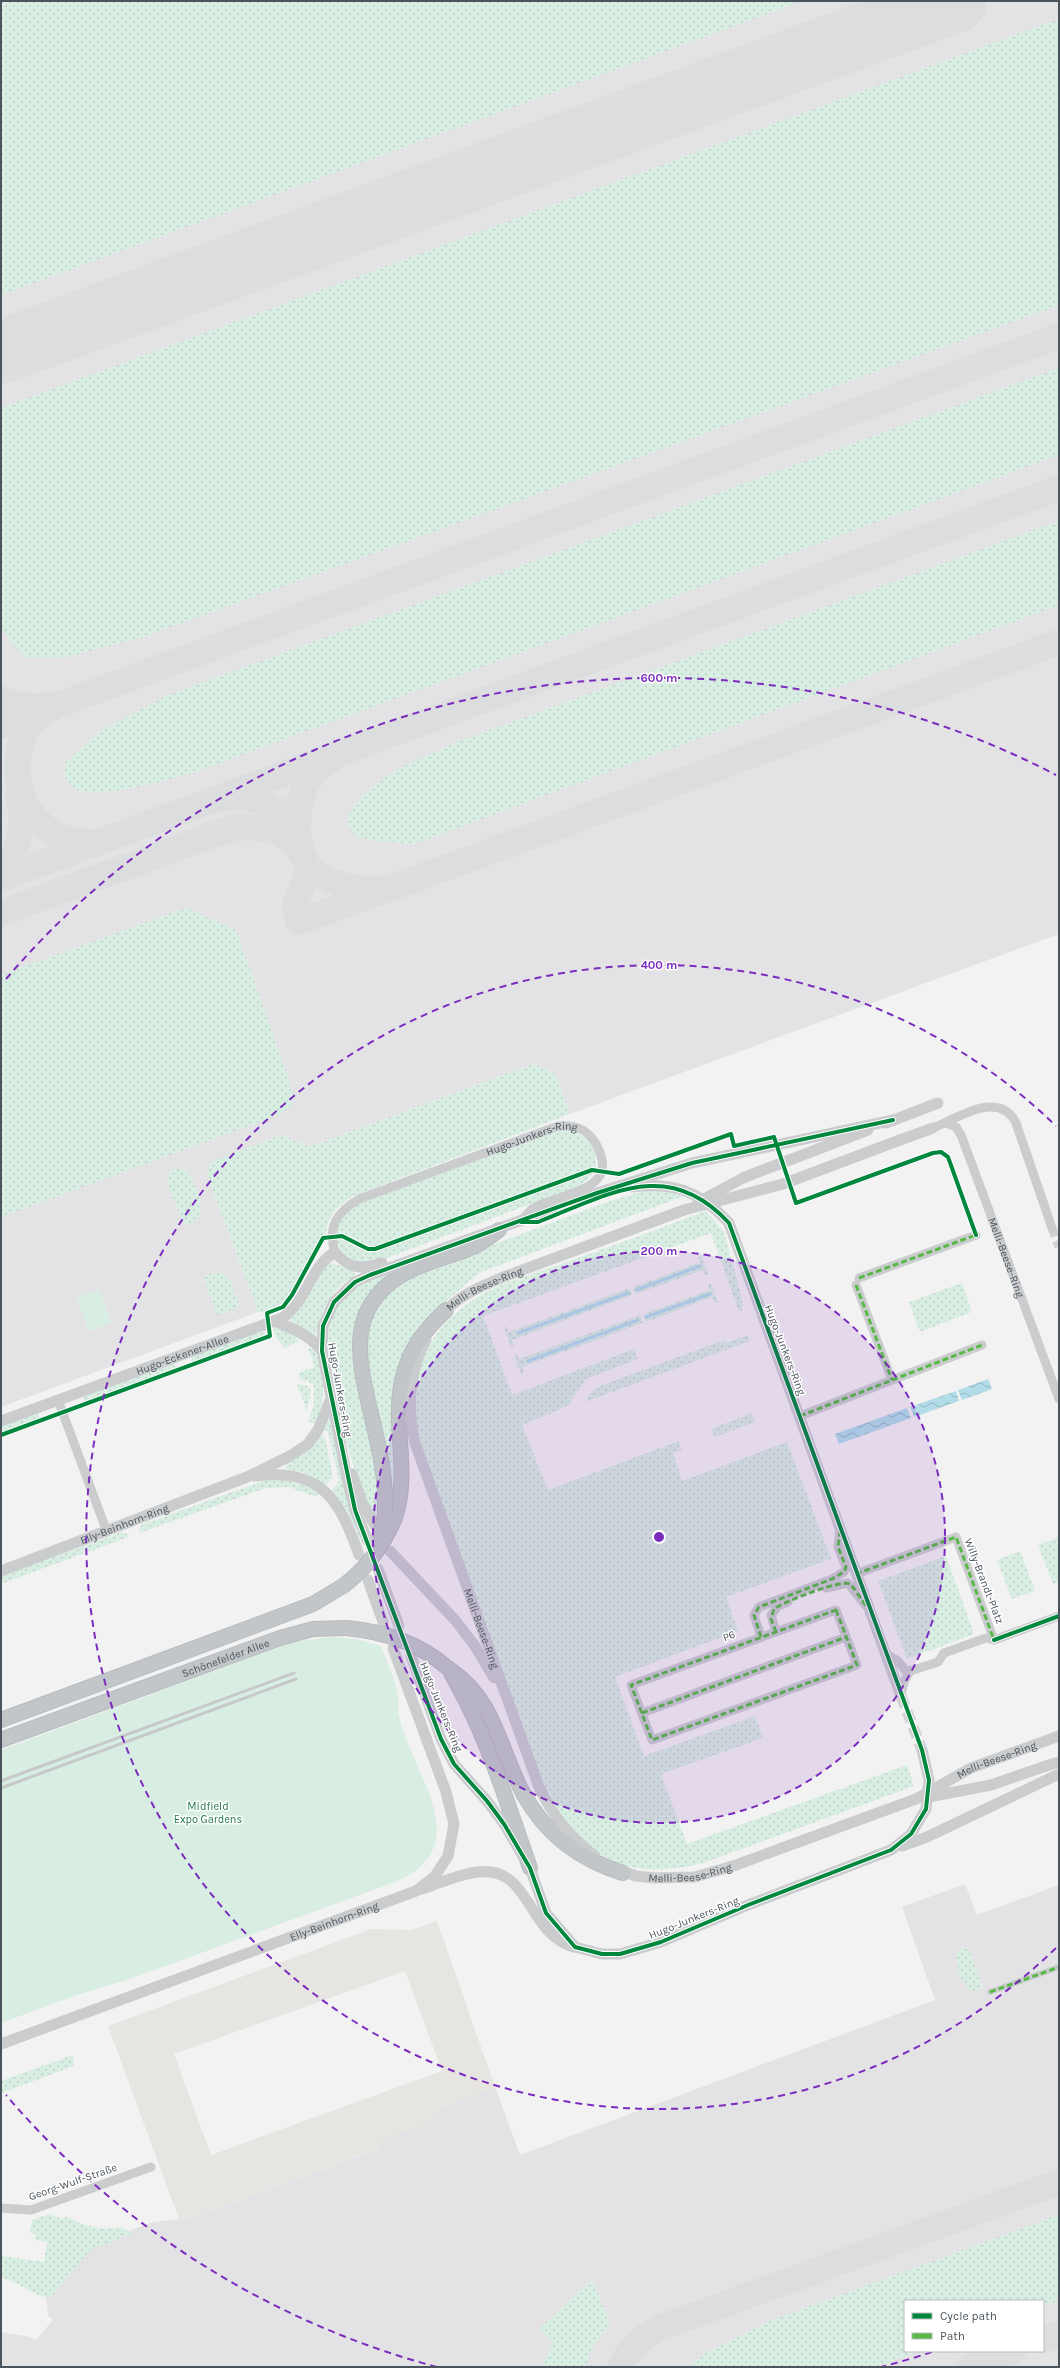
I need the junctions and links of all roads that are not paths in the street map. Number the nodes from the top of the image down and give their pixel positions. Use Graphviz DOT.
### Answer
graph roads {
  1 [pos="938,1104"];
  2 [pos="893,1120"];
  3 [pos="946,1123"];
  4 [pos="933,1128"];
  5 [pos="684,1210"];
  6 [pos="522,1222"];
  7 [pos="1052,1228"];
  8 [pos="499,1230"];
  9 [pos="976,1235"];
  10 [pos="335,1252"];
  11 [pos="446,1310"];
  12 [pos="274,1321"];
  13 [pos="982,1345"];
  14 [pos="322,1351"];
  15 [pos="892,1380"];
  16 [pos="332,1398"];
  17 [pos="1059,1399"];
  18 [pos="58,1400"];
  19 [pos="800,1416"];
  20 [pos="336,1418"];
  21 [pos="1,1421"];
  22 [pos="246,1477"];
  23 [pos="375,1526"];
  24 [pos="840,1528"];
  25 [pos="107,1532"];
  26 [pos="371,1547"];
  27 [pos="390,1551"];
  28 [pos="359,1555"];
  29 [pos="378,1569"];
  30 [pos="1,1570"];
  31 [pos="856,1574"];
  32 [pos="368,1580"];
  33 [pos="869,1610"];
  34 [pos="1059,1616"];
  35 [pos="383,1622"];
  36 [pos="399,1626"];
  37 [pos="776,1632"];
  38 [pos="846,1637"];
  39 [pos="761,1638"];
  40 [pos="994,1640"];
  41 [pos="393,1648"];
  42 [pos="885,1654"];
  43 [pos="411,1656"];
  44 [pos="449,1669"];
  45 [pos="910,1671"];
  46 [pos="901,1696"];
  47 [pos="511,1709"];
  48 [pos="642,1713"];
  49 [pos="1,1720"];
  50 [pos="1059,1736"];
  51 [pos="1,1740"];
  52 [pos="922,1750"];
  53 [pos="1059,1762"];
  54 [pos="1059,1774"];
  55 [pos="916,1799"];
  56 [pos="891,1850"];
  57 [pos="530,1868"];
  58 [pos="623,1873"];
  59 [pos="416,1891"];
  60 [pos="576,1947"];
  61 [pos="1059,1967"];
  62 [pos="990,1992"];
  63 [pos="1,2044"];
  64 [pos="151,2167"];
  65 [pos="1,2208"];
  1 -- 2 [label="street, Melli-Beese-Ring"];
  2 -- 5 [label="street, Melli-Beese-Ring, bridge"];
  2 -- 6 [label="street, Hugo-Junkers-Ring"];
  3 -- 4 [label="street, Melli-Beese-Ring"];
  3 -- 7 [label="street, Melli-Beese-Ring"];
  3 -- 17 [label="street, Melli-Beese-Ring"];
  4 -- 5 [label="street, Melli-Beese-Ring, bridge"];
  5 -- 11 [label="street, Melli-Beese-Ring"];
  6 -- 8 [label="street, Hugo-Junkers-Ring"];
  6 -- 10 [label="street, Hugo-Junkers-Ring"];
  6 -- 19 [label="street, Hugo-Junkers-Ring"];
  8 -- 10 [label="street"];
  8 -- 14 [label="street, Hugo-Junkers-Ring"];
  8 -- 26 [label="highway, bridge"];
  9 -- 15 [label="street"];
  10 -- 12 [label="street, Hugo-Eckener-Allee"];
  11 -- 26 [label="highway, Schönefelder Allee, bridge"];
  11 -- 47 [label="street, Melli-Beese-Ring"];
  12 -- 14 [label="street"];
  12 -- 18 [label="street, Hugo-Eckener-Allee"];
  13 -- 15 [label="street"];
  14 -- 16 [label="street, Hugo-Junkers-Ring"];
  15 -- 19 [label="street"];
  16 -- 20 [label="street, Hugo-Junkers-Ring"];
  16 -- 22 [label="street, Elly-Beinhorn-Ring"];
  18 -- 21 [label="street, Hugo-Eckener-Allee"];
  18 -- 25 [label="street"];
  19 -- 24 [label="street, Hugo-Junkers-Ring"];
  20 -- 23 [label="street"];
  20 -- 26 [label="street, Hugo-Junkers-Ring"];
  22 -- 25 [label="street, Elly-Beinhorn-Ring"];
  22 -- 28 [label="street, Elly-Beinhorn-Ring"];
  24 -- 31 [label="street, Hugo-Junkers-Ring"];
  24 -- 39 [label="street"];
  25 -- 30 [label="street, Elly-Beinhorn-Ring"];
  26 -- 49 [label="highway, Schönefelder Allee, bridge"];
  27 -- 47 [label="street"];
  29 -- 36 [label="street"];
  31 -- 33 [label="street, Hugo-Junkers-Ring"];
  31 -- 40 [label="street, Willy-Brandt-Platz"];
  32 -- 35 [label="street"];
  33 -- 37 [label="street"];
  33 -- 42 [label="street, Hugo-Junkers-Ring"];
  34 -- 40 [label="street"];
  37 -- 38 [label="street, P6"];
  37 -- 39 [label="street, P6"];
  38 -- 48 [label="street"];
  38 -- 48 [label="street, P6"];
  39 -- 48 [label="street, P6"];
  40 -- 45 [label="street"];
  41 -- 59 [label="street, Elly-Beinhorn-Ring"];
  42 -- 45 [label="street"];
  42 -- 46 [label="street, Hugo-Junkers-Ring"];
  43 -- 57 [label="street, Hugo-Junkers-Ring"];
  44 -- 51 [label="highway, Schönefelder Allee, bridge"];
  44 -- 57 [label="highway"];
  44 -- 58 [label="highway, Schönefelder Allee"];
  45 -- 46 [label="street"];
  47 -- 58 [label="street, Melli-Beese-Ring"];
  50 -- 55 [label="street, Melli-Beese-Ring, bridge"];
  52 -- 56 [label="street, Hugo-Junkers-Ring"];
  53 -- 55 [label="street, Melli-Beese-Ring, bridge"];
  54 -- 56 [label="street"];
  55 -- 58 [label="street, Melli-Beese-Ring"];
  56 -- 60 [label="street, Hugo-Junkers-Ring"];
  57 -- 60 [label="street, Hugo-Junkers-Ring"];
  59 -- 60 [label="street"];
  59 -- 63 [label="street, Elly-Beinhorn-Ring"];
  61 -- 62 [label="street"];
  64 -- 65 [label="street, Georg-Wulf-Straße"];
}
